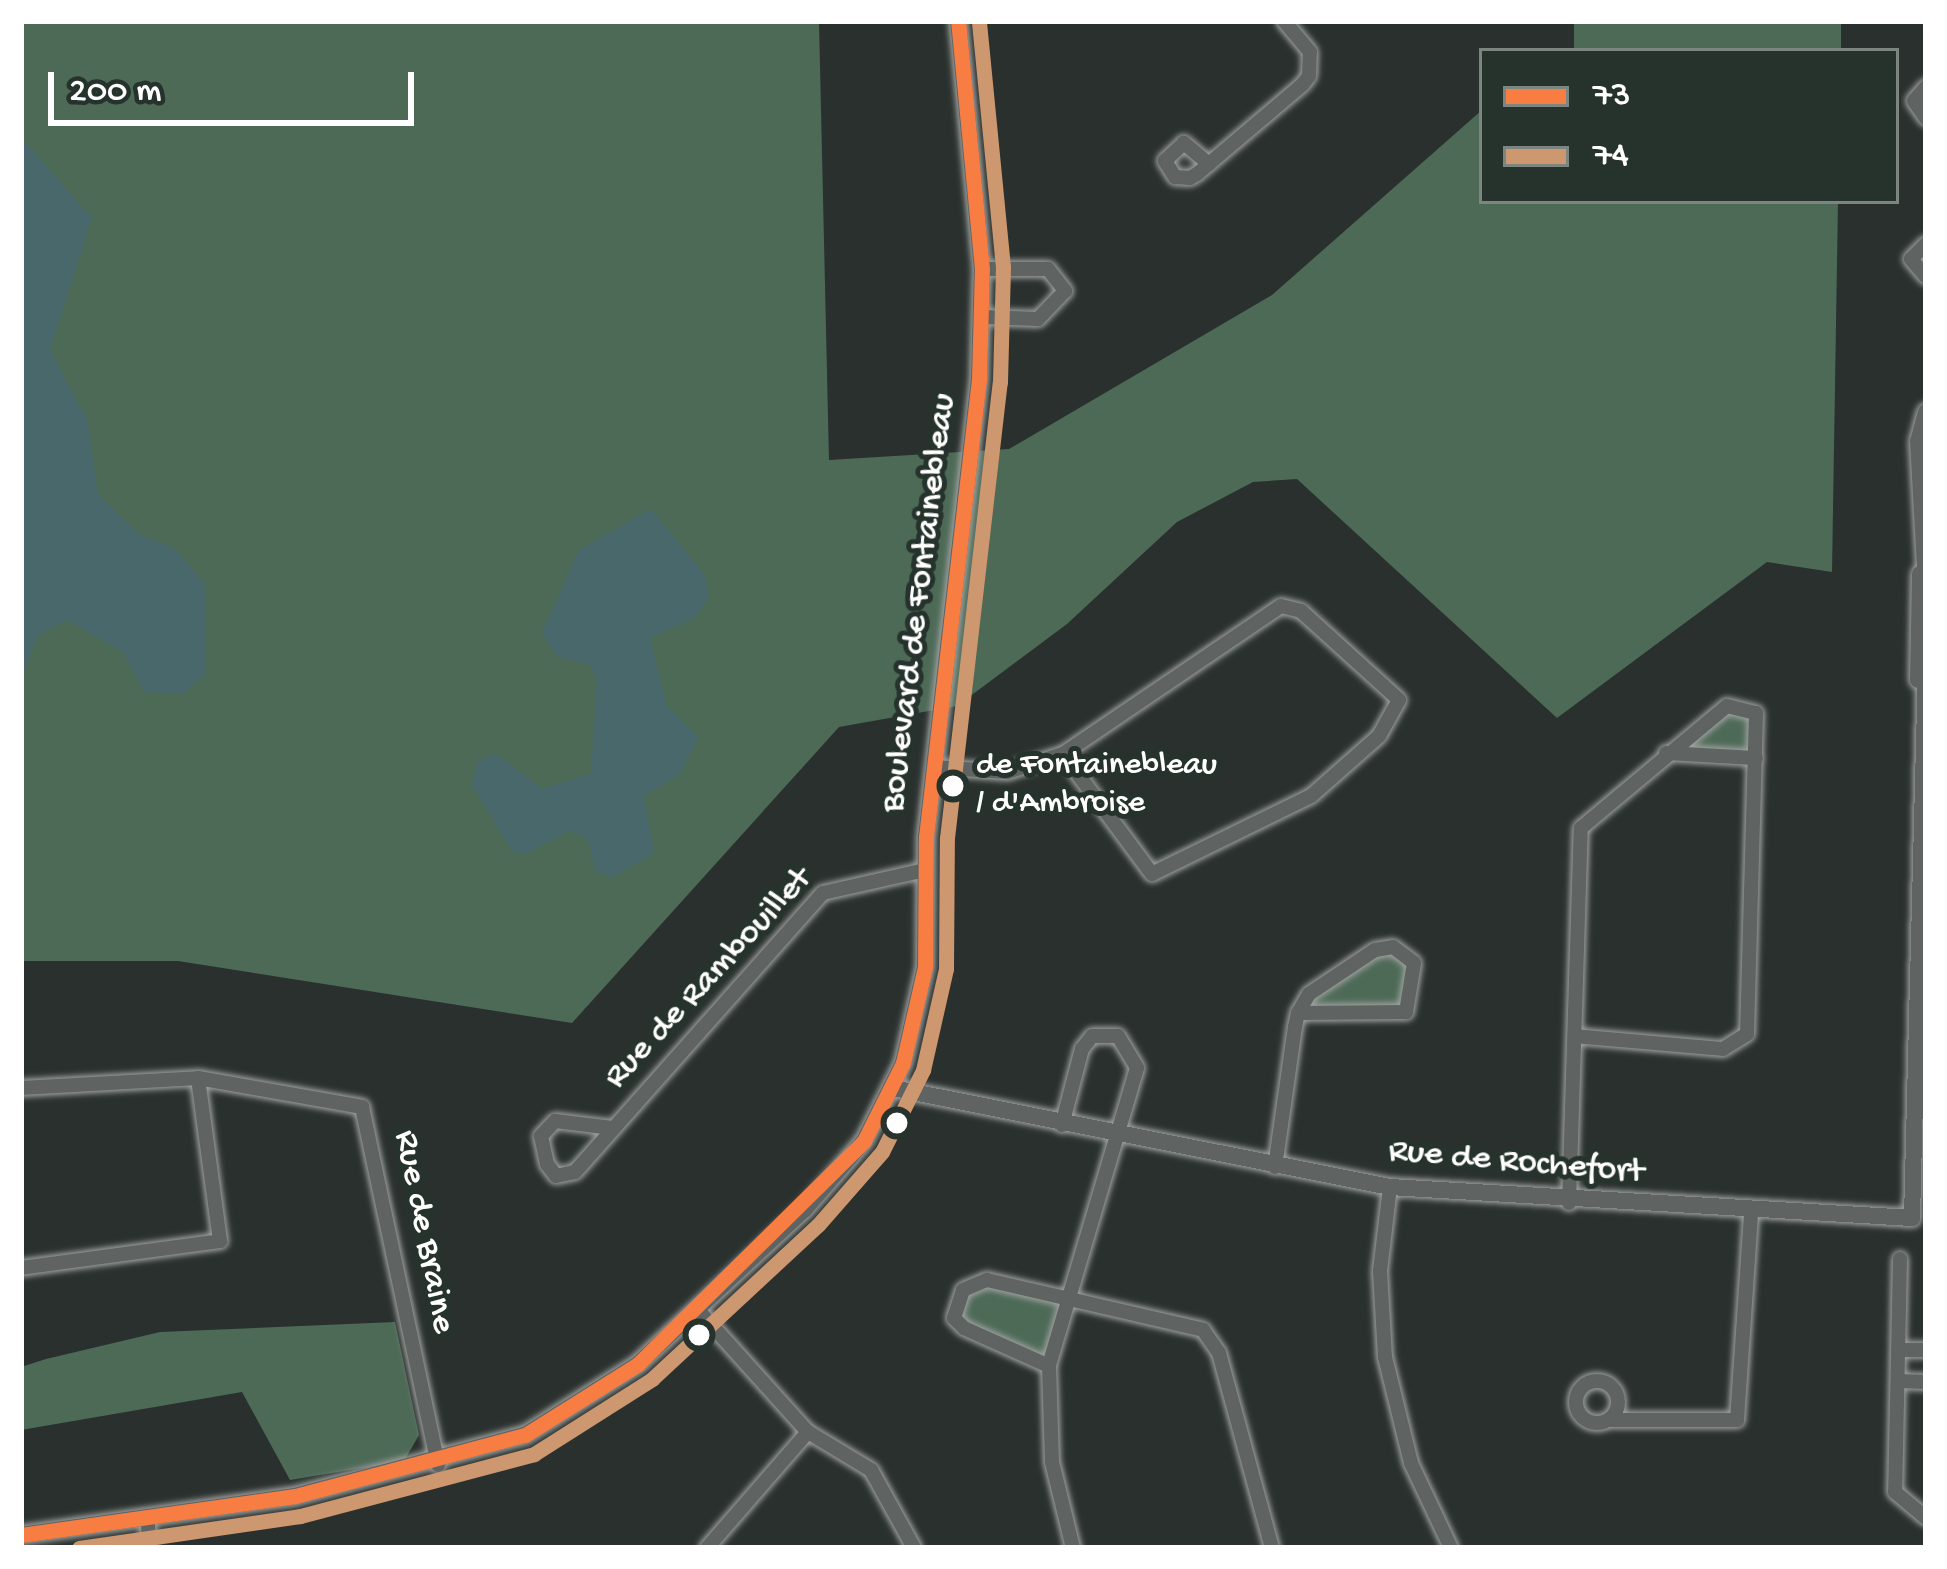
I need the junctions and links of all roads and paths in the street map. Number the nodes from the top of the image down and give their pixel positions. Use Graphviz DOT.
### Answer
graph roads {
  1 [pos="958,21"];
  2 [pos="1284,21"];
  3 [pos="1926,87"];
  4 [pos="1926,118"];
  5 [pos="1208,164"];
  6 [pos="1926,244"];
  7 [pos="982,269"];
  8 [pos="1926,277"];
  9 [pos="983,317"];
  10 [pos="1926,412"];
  11 [pos="1925,465"];
  12 [pos="1923,555"];
  13 [pos="1926,584"];
  14 [pos="1926,665"];
  15 [pos="1923,707"];
  16 [pos="1923,741"];
  17 [pos="1666,753"];
  18 [pos="1063,754"];
  19 [pos="1756,758"];
  20 [pos="934,767"];
  21 [pos="926,870"];
  22 [pos="1922,875"];
  23 [pos="1922,908"];
  24 [pos="1298,1012"];
  25 [pos="1575,1036"];
  26 [pos="1921,1049"];
  27 [pos="198,1078"];
  28 [pos="21,1088"];
  29 [pos="892,1088"];
  30 [pos="1062,1125"];
  31 [pos="612,1127"];
  32 [pos="1119,1137"];
  33 [pos="1275,1167"];
  34 [pos="1390,1187"];
  35 [pos="1919,1192"];
  36 [pos="1569,1203"];
  37 [pos="1751,1213"];
  38 [pos="1919,1220"];
  39 [pos="1900,1259"];
  40 [pos="21,1268"];
  41 [pos="1066,1300"];
  42 [pos="698,1310"];
  43 [pos="1899,1350"];
  44 [pos="1926,1350"];
  45 [pos="1049,1366"];
  46 [pos="1899,1381"];
  47 [pos="1926,1382"];
  48 [pos="1609,1420"];
  49 [pos="808,1432"];
  50 [pos="438,1465"];
  51 [pos="1926,1518"];
  52 [pos="148,1522"];
  53 [pos="21,1535"];
  54 [pos="149,1548"];
  55 [pos="707,1548"];
  56 [pos="914,1548"];
  57 [pos="1073,1548"];
  58 [pos="1272,1548"];
  59 [pos="1450,1548"];
  1 -- 7 [label="street, Boulevard de Fontainebleau"];
  2 -- 5 [label="street"];
  3 -- 4 [label="street"];
  6 -- 8 [label="street"];
  7 -- 9 [label="street, Boulevard de Fontainebleau"];
  7 -- 9 [label="street"];
  9 -- 20 [label="street, Boulevard de Fontainebleau"];
  10 -- 11 [label="street"];
  11 -- 12 [label="street"];
  12 -- 13 [label="street"];
  12 -- 15 [label="street"];
  14 -- 15 [label="street"];
  15 -- 16 [label="street"];
  16 -- 22 [label="street"];
  17 -- 19 [label="street"];
  17 -- 19 [label="street"];
  17 -- 25 [label="street"];
  18 -- 18 [label="street"];
  18 -- 20 [label="street"];
  19 -- 25 [label="street"];
  20 -- 21 [label="street, Boulevard de Fontainebleau"];
  21 -- 29 [label="street, Boulevard de Fontainebleau"];
  21 -- 31 [label="street, Rue de Rambouillet"];
  22 -- 23 [label="street"];
  23 -- 26 [label="street"];
  24 -- 24 [label="street"];
  24 -- 33 [label="street"];
  25 -- 36 [label="street"];
  26 -- 35 [label="street"];
  27 -- 28 [label="street, Rue de Braine"];
  27 -- 40 [label="street"];
  27 -- 50 [label="street, Rue de Braine"];
  29 -- 30 [label="street, Rue de Rochefort"];
  29 -- 42 [label="street, Boulevard de Fontainebleau"];
  30 -- 32 [label="street, Rue de Rochefort"];
  30 -- 32 [label="street"];
  31 -- 31 [label="street, Rue de Rambouillet"];
  32 -- 33 [label="street, Rue de Rochefort"];
  32 -- 41 [label="street"];
  33 -- 34 [label="street, Rue de Rochefort"];
  34 -- 36 [label="street, Rue de Rochefort"];
  34 -- 59 [label="street"];
  35 -- 38 [label="street"];
  36 -- 37 [label="street, Rue de Rochefort"];
  37 -- 38 [label="street, Rue de Rochefort"];
  37 -- 48 [label="street"];
  39 -- 43 [label="street"];
  41 -- 45 [label="street"];
  41 -- 45 [label="street"];
  41 -- 58 [label="street"];
  42 -- 49 [label="street"];
  42 -- 50 [label="street, Boulevard de Fontainebleau"];
  43 -- 44 [label="street"];
  43 -- 46 [label="street"];
  45 -- 57 [label="street"];
  46 -- 47 [label="street"];
  46 -- 51 [label="street"];
  49 -- 55 [label="street"];
  49 -- 56 [label="street"];
  50 -- 52 [label="street, Boulevard de Fontainebleau"];
  52 -- 53 [label="street, Boulevard de Fontainebleau"];
  52 -- 54 [label="street"];
}
